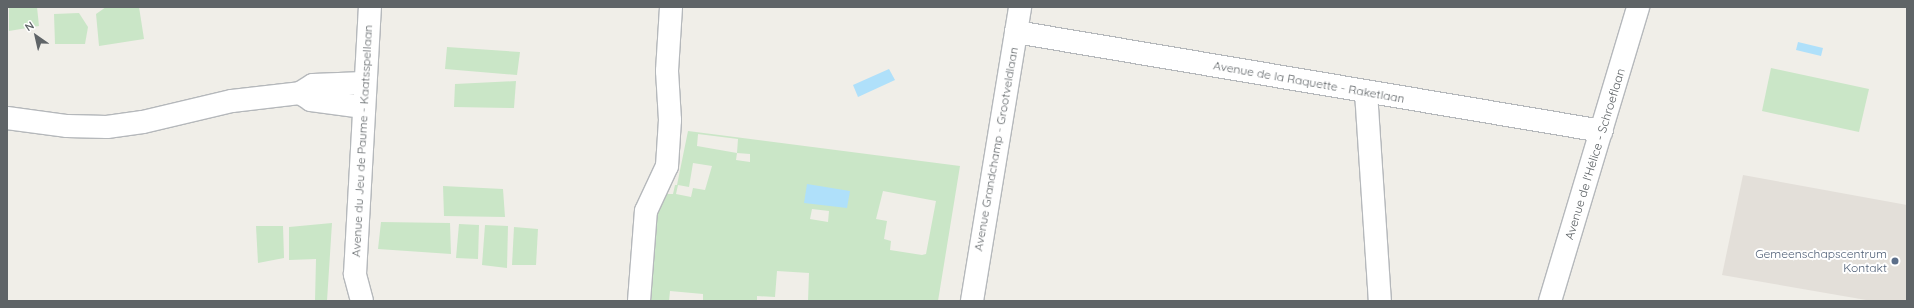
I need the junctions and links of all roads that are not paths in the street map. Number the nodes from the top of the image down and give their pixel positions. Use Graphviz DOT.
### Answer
graph roads {
  1 [pos="370,7"];
  2 [pos="671,7"];
  3 [pos="1020,7"];
  4 [pos="1638,7"];
  5 [pos="1016,32"];
  6 [pos="364,83"];
  7 [pos="1366,92"];
  8 [pos="300,93"];
  9 [pos="362,107"];
  10 [pos="7,118"];
  11 [pos="1602,131"];
  12 [pos="355,274"];
  13 [pos="971,298"];
  14 [pos="346,301"];
  15 [pos="362,301"];
  16 [pos="639,301"];
  17 [pos="1380,301"];
  18 [pos="1550,301"];
  1 -- 6 [label="street, Avenue du Jeu de Paume - Kaatsspellaan"];
  2 -- 16 [label="street"];
  3 -- 5 [label="street, Avenue Grandchamp - Grootveldlaan"];
  4 -- 11 [label="street, Avenue de l'Hélice - Schroeflaan"];
  5 -- 7 [label="street, Avenue de la Raquette - Raketlaan"];
  5 -- 13 [label="street, Avenue Grandchamp - Grootveldlaan"];
  6 -- 8 [label="street"];
  6 -- 9 [label="street, Avenue du Jeu de Paume - Kaatsspellaan"];
  7 -- 11 [label="street, Avenue de la Raquette - Raketlaan"];
  7 -- 17 [label="street"];
  8 -- 9 [label="street"];
  8 -- 10 [label="street"];
  9 -- 12 [label="street, Avenue du Jeu de Paume - Kaatsspellaan"];
  11 -- 18 [label="street, Avenue de l'Hélice - Schroeflaan"];
  12 -- 14 [label="street, Avenue du Jeu de Paume - Kaatsspellaan"];
  12 -- 15 [label="street, Avenue du Jeu de Paume - Kaatsspellaan"];
}
